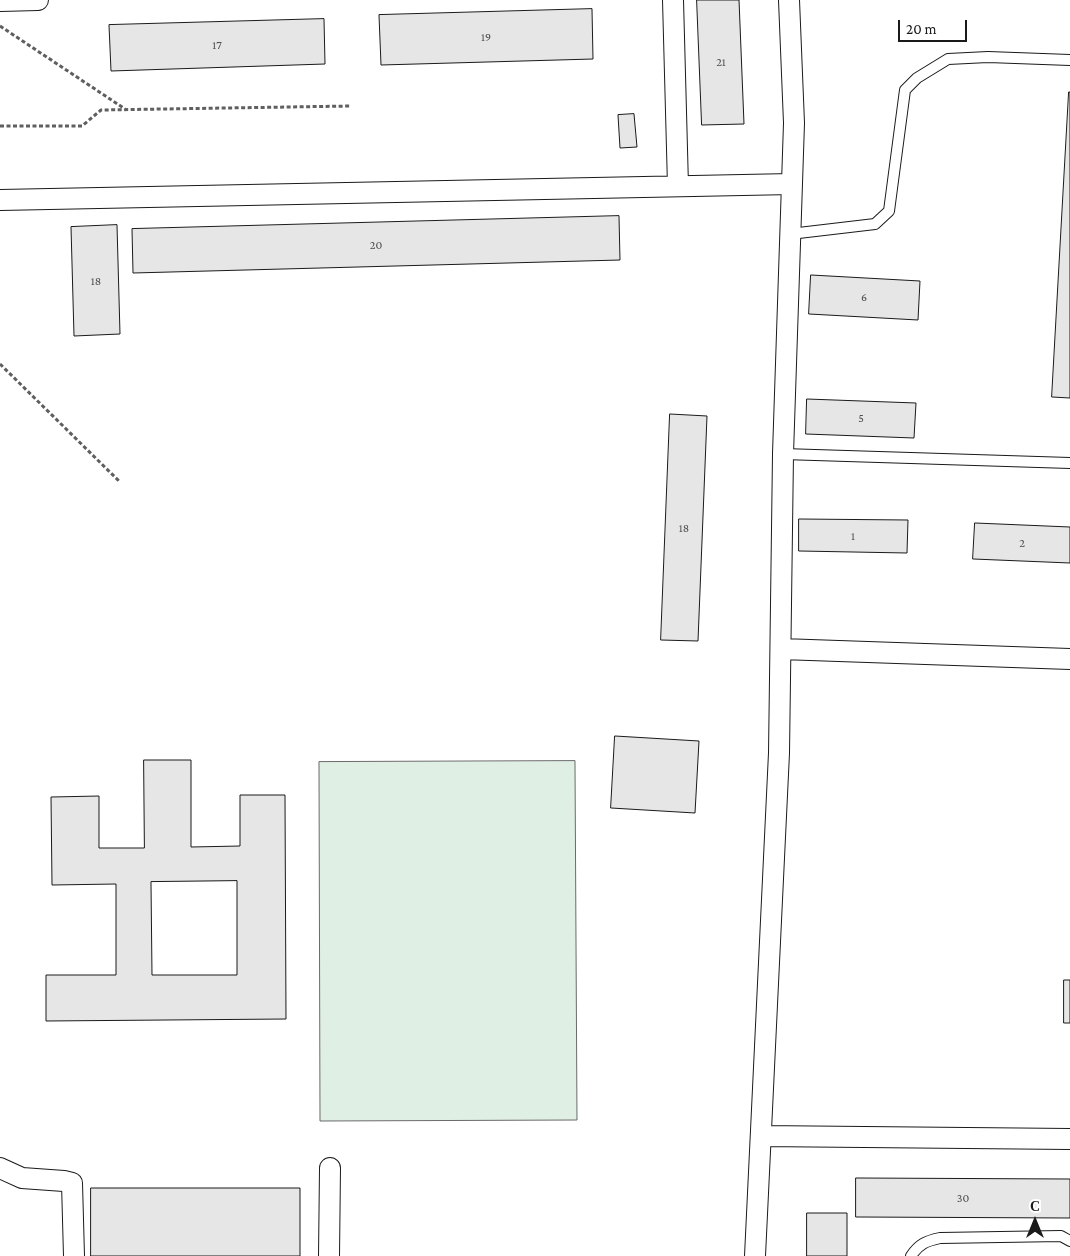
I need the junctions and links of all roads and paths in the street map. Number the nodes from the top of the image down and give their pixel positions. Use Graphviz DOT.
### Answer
graph roads {
  1 [pos="38,0"];
  2 [pos="673,0"];
  3 [pos="789,0"];
  4 [pos="0,1"];
  5 [pos="0,26"];
  6 [pos="1070,60"];
  7 [pos="351,106"];
  8 [pos="125,110"];
  9 [pos="0,126"];
  10 [pos="792,184"];
  11 [pos="678,186"];
  12 [pos="0,200"];
  13 [pos="790,234"];
  14 [pos="0,364"];
  15 [pos="783,454"];
  16 [pos="1070,463"];
  17 [pos="120,482"];
  18 [pos="781,650"];
  19 [pos="1070,659"];
  20 [pos="761,1136"];
  21 [pos="1070,1139"];
  22 [pos="0,1168"];
  23 [pos="330,1168"];
  24 [pos="1070,1240"];
  25 [pos="74,1256"];
  26 [pos="329,1256"];
  27 [pos="755,1256"];
  28 [pos="912,1256"];
  1 -- 4 [label="street"];
  2 -- 11 [label="street"];
  3 -- 10 [label="street"];
  5 -- 8 [label="path"];
  6 -- 13 [label="lane"];
  7 -- 8 [label="path"];
  8 -- 9 [label="path"];
  10 -- 11 [label="street"];
  10 -- 13 [label="street"];
  11 -- 12 [label="street"];
  13 -- 15 [label="street"];
  14 -- 17 [label="path"];
  15 -- 16 [label="lane"];
  15 -- 18 [label="street"];
  18 -- 19 [label="street"];
  18 -- 20 [label="street"];
  20 -- 21 [label="street"];
  20 -- 27 [label="street"];
  22 -- 25 [label="street"];
  23 -- 26 [label="street"];
  24 -- 28 [label="lane"];
}
